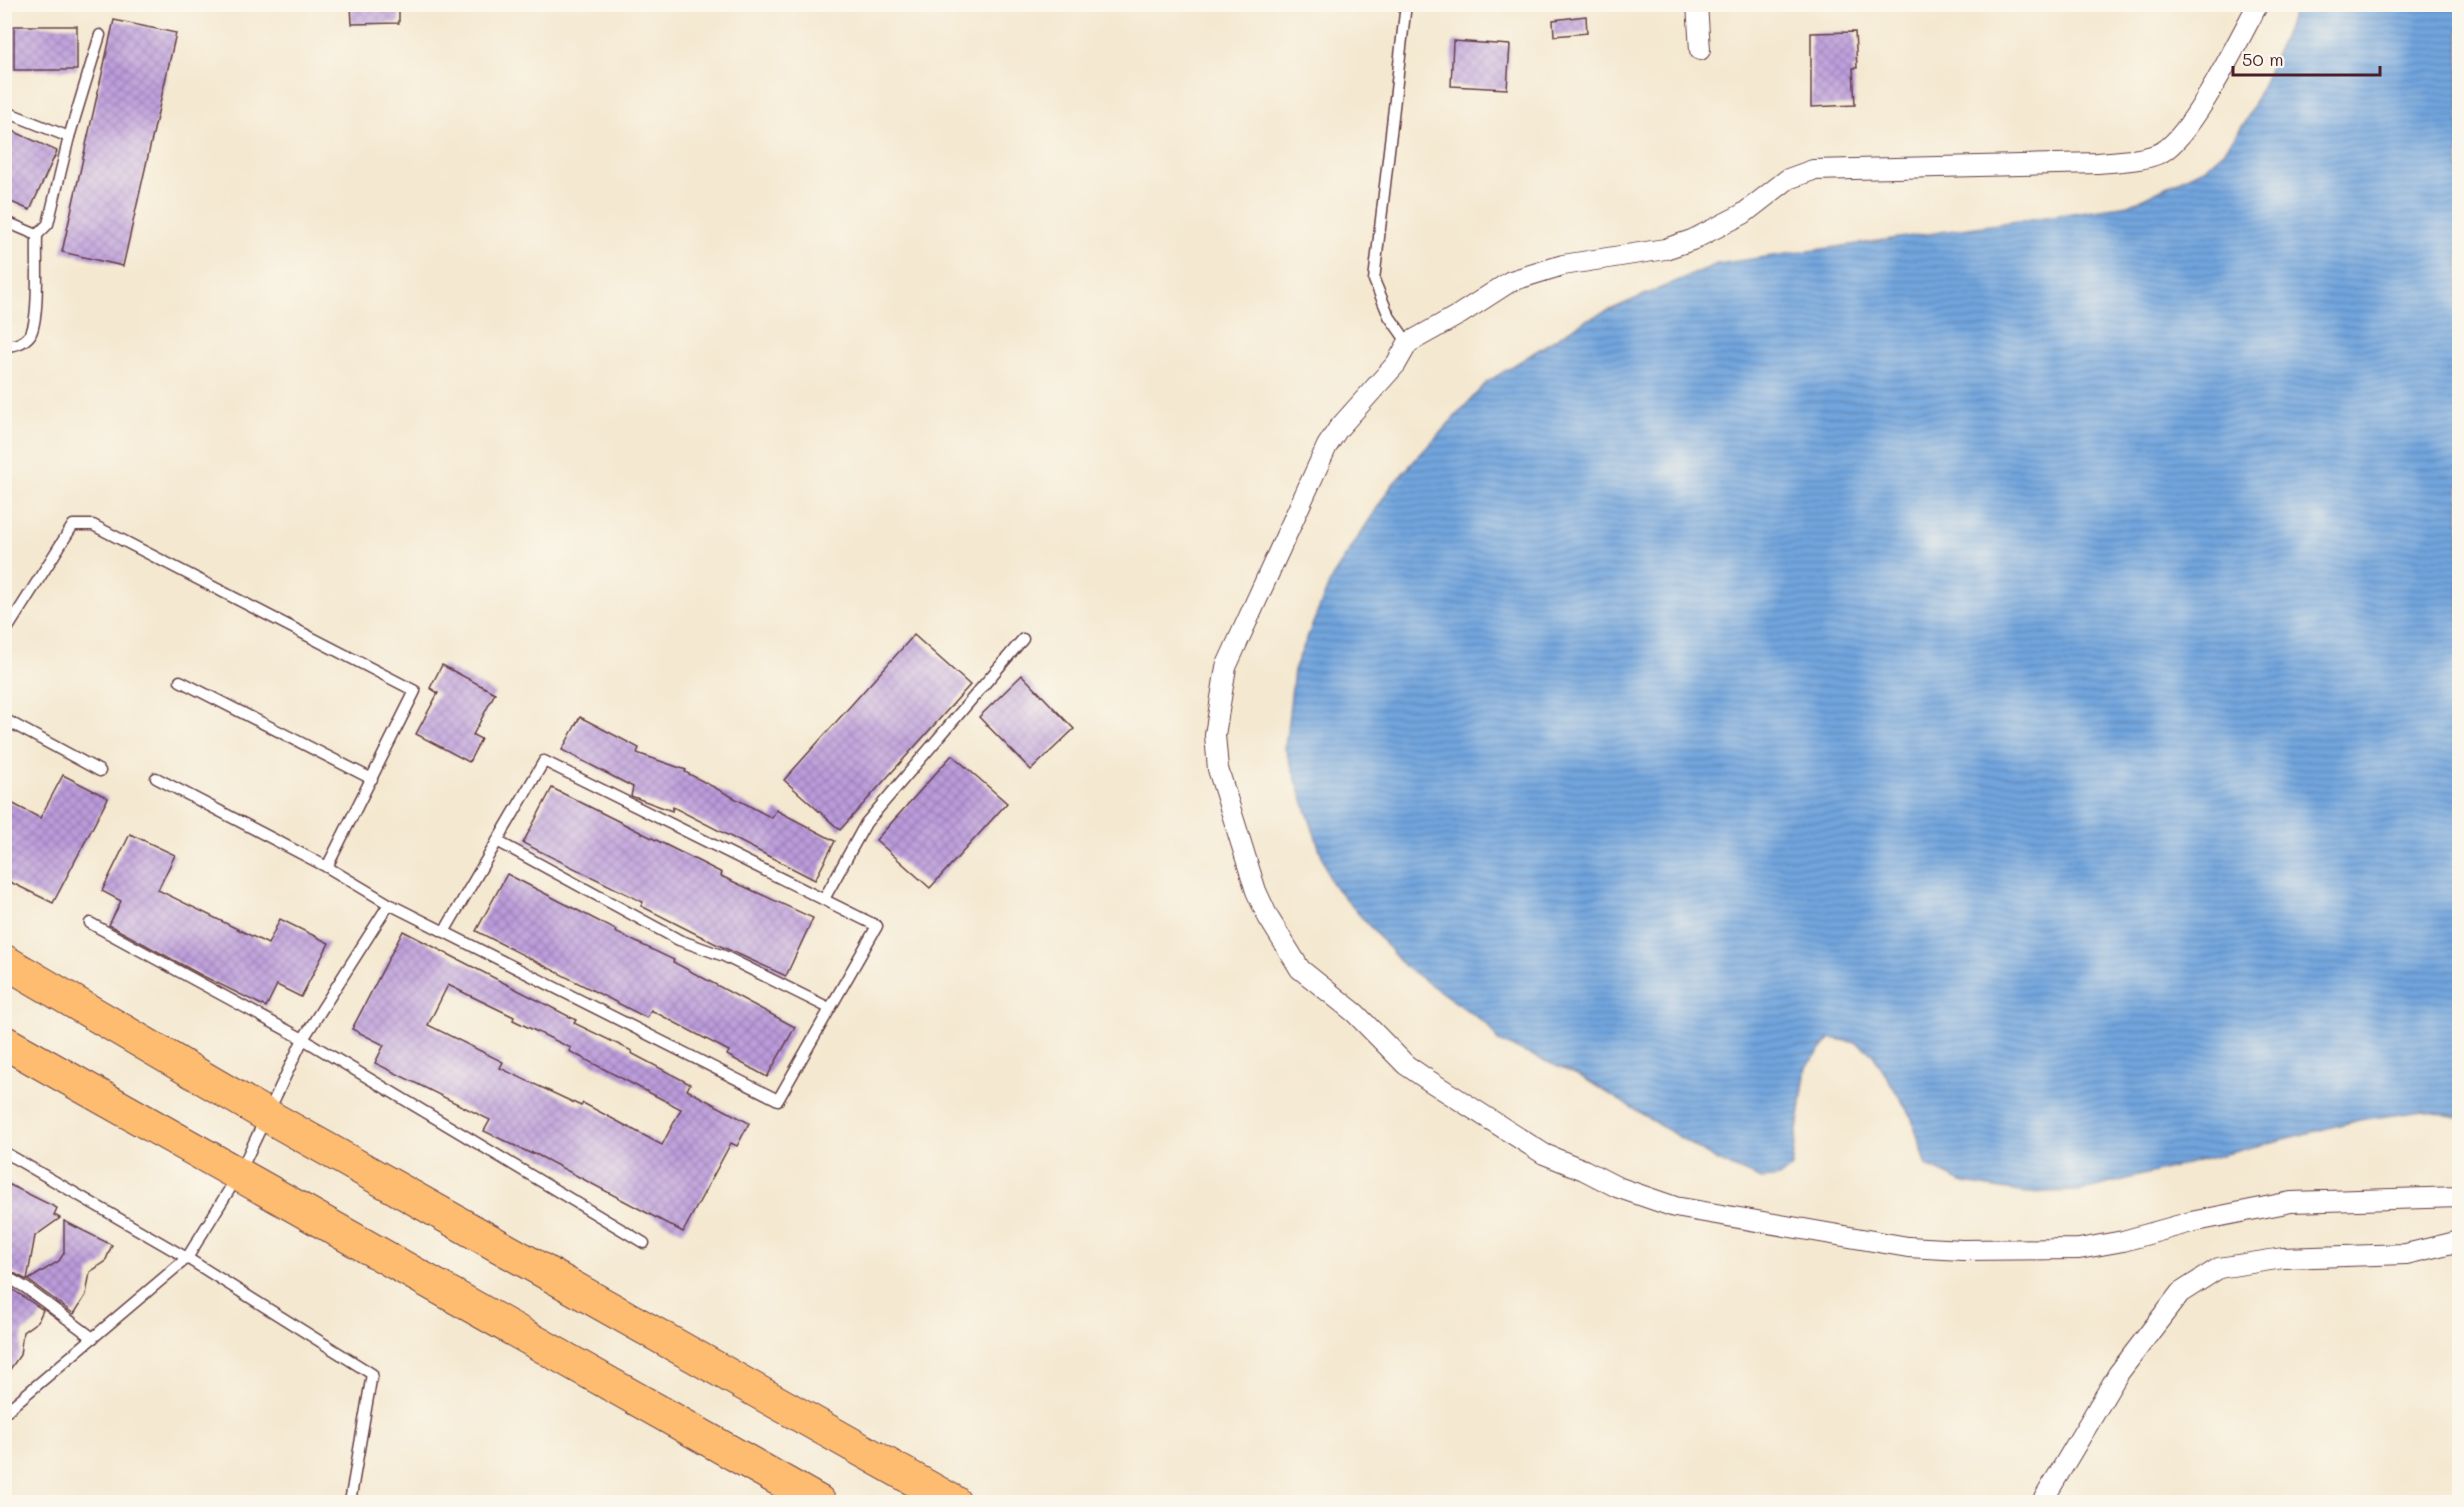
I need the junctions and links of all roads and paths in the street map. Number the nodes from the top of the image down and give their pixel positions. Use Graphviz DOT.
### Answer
graph roads {
  1 [pos="1406,4"];
  2 [pos="1697,4"];
  3 [pos="2258,4"];
  4 [pos="100,35"];
  5 [pos="1700,50"];
  6 [pos="4,111"];
  7 [pos="69,137"];
  8 [pos="4,221"];
  9 [pos="37,235"];
  10 [pos="1408,343"];
  11 [pos="4,345"];
  12 [pos="4,634"];
  13 [pos="1023,639"];
  14 [pos="180,681"];
  15 [pos="4,719"];
  16 [pos="100,771"];
  17 [pos="156,778"];
  18 [pos="372,779"];
  19 [pos="497,841"];
  20 [pos="327,867"];
  21 [pos="824,899"];
  22 [pos="389,904"];
  23 [pos="90,923"];
  24 [pos="444,932"];
  25 [pos="4,961"];
  26 [pos="829,1008"];
  27 [pos="303,1039"];
  28 [pos="4,1042"];
  29 [pos="268,1116"];
  30 [pos="4,1152"];
  31 [pos="239,1174"];
  32 [pos="2460,1197"];
  33 [pos="2460,1241"];
  34 [pos="644,1243"];
  35 [pos="187,1258"];
  36 [pos="4,1275"];
  37 [pos="93,1338"];
  38 [pos="4,1413"];
  39 [pos="350,1503"];
  40 [pos="819,1503"];
  41 [pos="954,1503"];
  42 [pos="2042,1503"];
  1 -- 10 [label="lane"];
  2 -- 5 [label="street"];
  3 -- 10 [label="street"];
  4 -- 7 [label="lane"];
  6 -- 7 [label="lane"];
  7 -- 9 [label="lane"];
  8 -- 9 [label="lane"];
  9 -- 11 [label="lane"];
  10 -- 32 [label="street"];
  12 -- 18 [label="lane"];
  13 -- 21 [label="lane"];
  14 -- 18 [label="lane"];
  15 -- 16 [label="lane"];
  17 -- 20 [label="lane"];
  18 -- 20 [label="lane"];
  19 -- 21 [label="lane"];
  19 -- 24 [label="lane"];
  19 -- 26 [label="lane"];
  20 -- 22 [label="lane"];
  21 -- 26 [label="lane"];
  22 -- 24 [label="lane"];
  22 -- 27 [label="lane"];
  23 -- 27 [label="lane"];
  24 -- 26 [label="lane"];
  25 -- 29 [label="highway"];
  27 -- 29 [label="lane"];
  27 -- 34 [label="lane"];
  28 -- 31 [label="highway"];
  29 -- 31 [label="lane"];
  29 -- 41 [label="highway"];
  30 -- 35 [label="lane"];
  31 -- 35 [label="lane"];
  31 -- 40 [label="highway"];
  33 -- 42 [label="street"];
  35 -- 37 [label="lane"];
  35 -- 39 [label="lane"];
  36 -- 37 [label="lane"];
  37 -- 38 [label="lane"];
}
